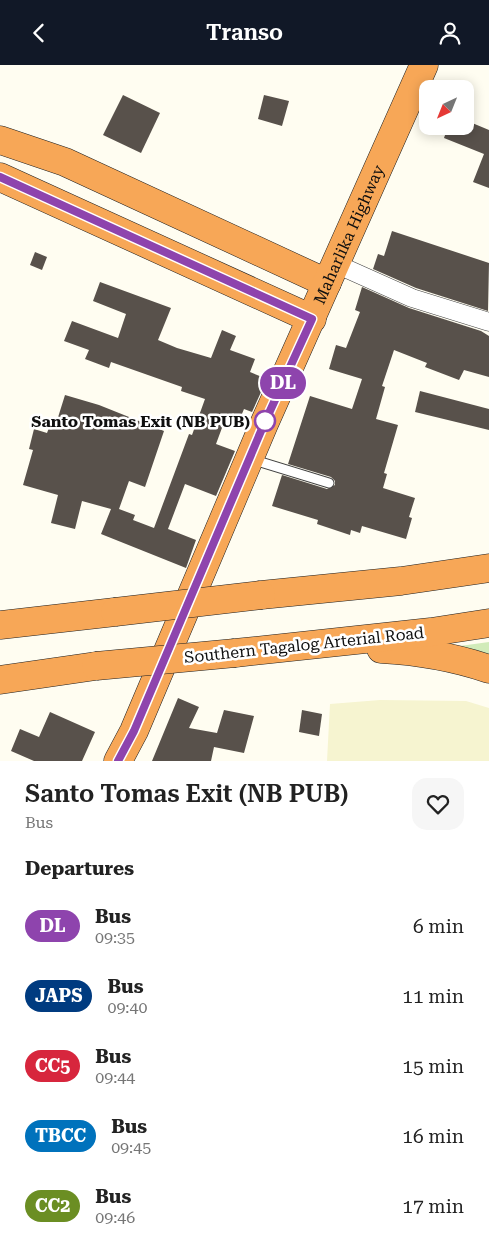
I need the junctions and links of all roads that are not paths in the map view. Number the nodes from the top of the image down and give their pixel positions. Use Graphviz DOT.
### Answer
graph roads {
  1 [pos="424,65"];
  2 [pos="0,141"];
  3 [pos="0,177"];
  4 [pos="332,273"];
  5 [pos="312,319"];
  6 [pos="489,322"];
  7 [pos="249,459"];
  8 [pos="329,483"];
  9 [pos="489,568"];
  10 [pos="0,616"];
  11 [pos="50,619"];
  12 [pos="489,623"];
  13 [pos="0,625"];
  14 [pos="302,645"];
  15 [pos="489,669"];
  16 [pos="0,680"];
  17 [pos="118,761"];
  1 -- 4 [label="highway, Maharlika Highway"];
  2 -- 4 [label="highway"];
  3 -- 5 [label="highway"];
  4 -- 5 [label="highway, Maharlika Highway"];
  4 -- 6 [label="street"];
  5 -- 7 [label="highway, Maharlika Highway"];
  7 -- 8 [label="lane"];
  7 -- 17 [label="highway, Maharlika Highway"];
  9 -- 11 [label="highway, bridge"];
  10 -- 11 [label="highway"];
  11 -- 13 [label="highway"];
  12 -- 14 [label="highway, Southern Tagalog Arterial Road"];
  14 -- 15 [label="highway"];
  14 -- 16 [label="highway, Southern Tagalog Arterial Road, bridge"];
}
